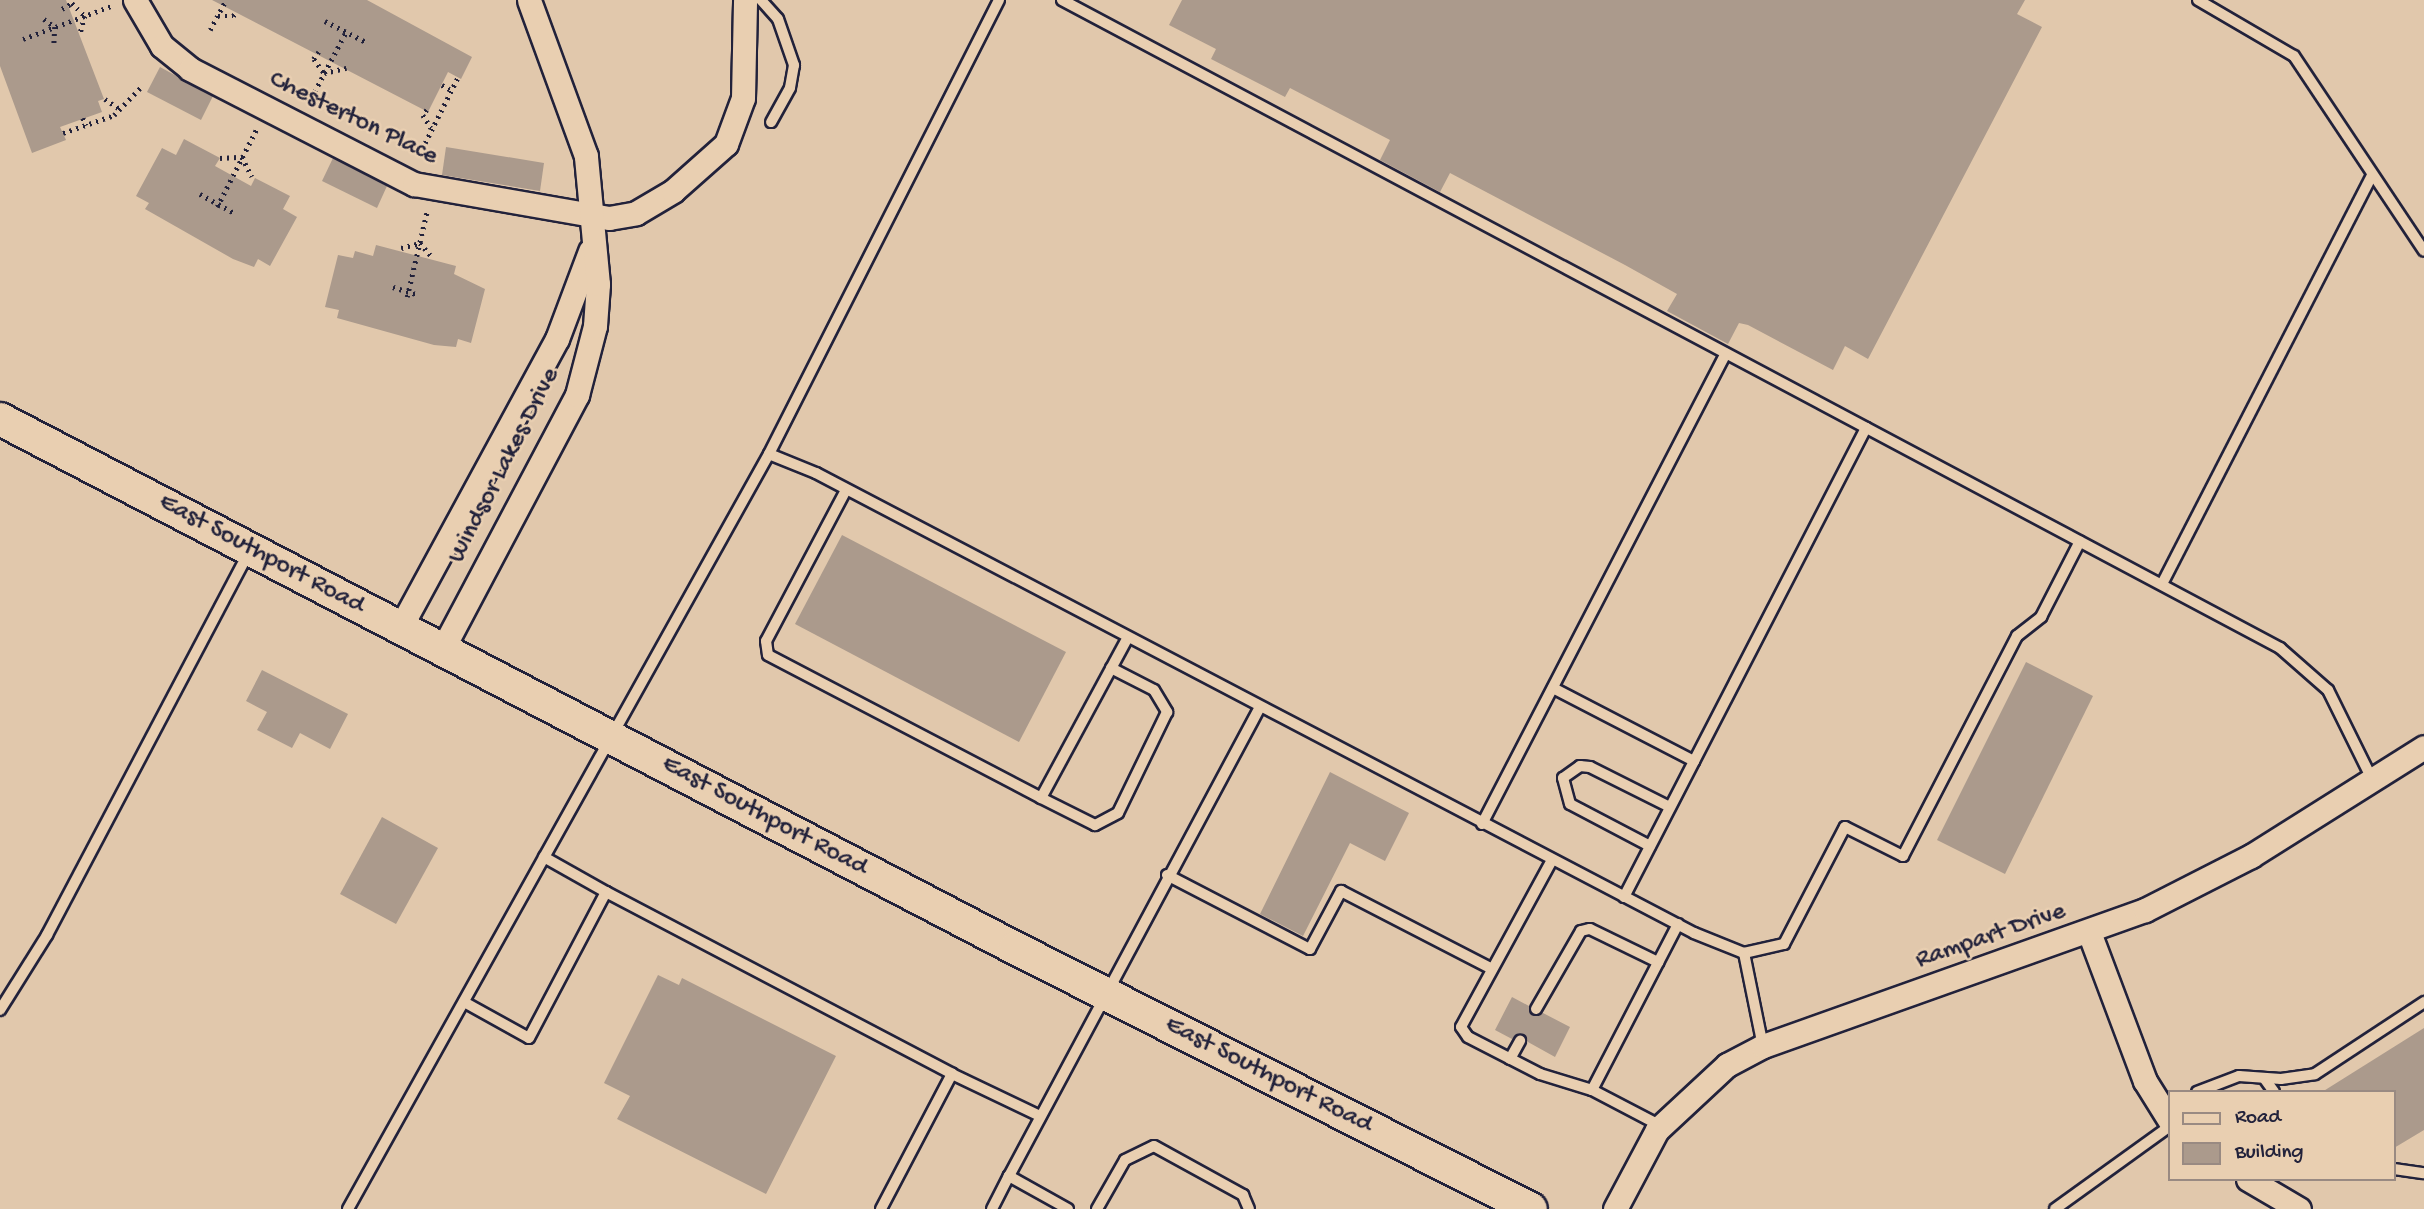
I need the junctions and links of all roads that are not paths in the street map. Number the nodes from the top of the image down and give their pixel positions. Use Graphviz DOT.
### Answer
graph roads {
  1 [pos="529,0"];
  2 [pos="745,0"];
  3 [pos="761,0"];
  4 [pos="999,0"];
  5 [pos="1062,0"];
  6 [pos="2198,0"];
  7 [pos="127,2"];
  8 [pos="771,122"];
  9 [pos="2372,176"];
  10 [pos="594,216"];
  11 [pos="2424,251"];
  12 [pos="1726,353"];
  13 [pos="0,419"];
  14 [pos="1866,428"];
  15 [pos="769,454"];
  16 [pos="846,490"];
  17 [pos="2080,541"];
  18 [pos="251,550"];
  19 [pos="2162,584"];
  20 [pos="400,628"];
  21 [pos="1127,639"];
  22 [pos="442,650"];
  23 [pos="1111,668"];
  24 [pos="1553,688"];
  25 [pos="1259,709"];
  26 [pos="611,737"];
  27 [pos="2424,747"];
  28 [pos="1694,761"];
  29 [pos="2372,779"];
  30 [pos="1041,798"];
  31 [pos="1670,807"];
  32 [pos="1482,824"];
  33 [pos="1650,846"];
  34 [pos="544,857"];
  35 [pos="1552,860"];
  36 [pos="1167,876"];
  37 [pos="606,892"];
  38 [pos="1624,897"];
  39 [pos="1678,925"];
  40 [pos="2090,932"];
  41 [pos="1744,953"];
  42 [pos="1658,962"];
  43 [pos="1490,968"];
  44 [pos="1103,993"];
  45 [pos="464,1002"];
  46 [pos="2424,1002"];
  47 [pos="1536,1009"];
  48 [pos="0,1010"];
  49 [pos="1520,1041"];
  50 [pos="1763,1046"];
  51 [pos="1510,1059"];
  52 [pos="952,1074"];
  53 [pos="2264,1078"];
  54 [pos="1592,1090"];
  55 [pos="2202,1090"];
  56 [pos="2273,1090"];
  57 [pos="1040,1116"];
  58 [pos="2168,1116"];
  59 [pos="2168,1118"];
  60 [pos="1661,1126"];
  61 [pos="2396,1169"];
  62 [pos="2424,1173"];
  63 [pos="1009,1176"];
  64 [pos="2251,1181"];
  65 [pos="2059,1208"];
  66 [pos="348,1209"];
  67 [pos="881,1209"];
  68 [pos="992,1209"];
  69 [pos="1068,1209"];
  70 [pos="1097,1209"];
  71 [pos="1249,1209"];
  72 [pos="1531,1209"];
  73 [pos="1615,1209"];
  74 [pos="2299,1209"];
  1 -- 10 [label="street, Windsor Lakes Drive"];
  2 -- 10 [label="street, Chesterton Place"];
  3 -- 8 [label="lane"];
  4 -- 15 [label="lane"];
  5 -- 12 [label="lane"];
  6 -- 9 [label="lane"];
  7 -- 10 [label="street, Chesterton Place"];
  9 -- 11 [label="lane"];
  9 -- 19 [label="lane"];
  10 -- 20 [label="street, Windsor Lakes Drive"];
  10 -- 22 [label="street, Windsor Lakes Drive"];
  12 -- 14 [label="lane"];
  12 -- 24 [label="lane"];
  13 -- 18 [label="main road, East Southport Road"];
  14 -- 17 [label="lane"];
  14 -- 28 [label="lane"];
  15 -- 16 [label="lane"];
  15 -- 26 [label="lane"];
  16 -- 21 [label="lane"];
  16 -- 30 [label="lane"];
  17 -- 19 [label="lane"];
  17 -- 41 [label="lane"];
  18 -- 20 [label="main road, East Southport Road"];
  18 -- 48 [label="lane"];
  19 -- 29 [label="lane"];
  20 -- 22 [label="main road, East Southport Road"];
  21 -- 23 [label="lane"];
  21 -- 25 [label="lane"];
  22 -- 26 [label="main road, East Southport Road"];
  23 -- 30 [label="lane"];
  23 -- 30 [label="lane"];
  24 -- 28 [label="lane"];
  24 -- 32 [label="lane"];
  25 -- 32 [label="lane"];
  25 -- 36 [label="lane"];
  26 -- 34 [label="lane"];
  26 -- 44 [label="main road, East Southport Road"];
  27 -- 29 [label="street, Rampart Drive"];
  28 -- 31 [label="lane"];
  29 -- 40 [label="street, Rampart Drive"];
  31 -- 33 [label="lane"];
  31 -- 33 [label="lane"];
  32 -- 35 [label="lane"];
  33 -- 38 [label="lane"];
  34 -- 37 [label="lane"];
  34 -- 45 [label="lane"];
  35 -- 38 [label="lane"];
  35 -- 43 [label="lane"];
  36 -- 43 [label="lane"];
  36 -- 44 [label="lane"];
  37 -- 45 [label="lane"];
  37 -- 52 [label="lane"];
  38 -- 39 [label="lane"];
  39 -- 41 [label="lane"];
  39 -- 42 [label="lane"];
  40 -- 50 [label="street, Rampart Drive"];
  40 -- 58 [label="street"];
  41 -- 50 [label="lane"];
  42 -- 47 [label="lane"];
  42 -- 54 [label="lane"];
  43 -- 51 [label="lane"];
  44 -- 57 [label="lane"];
  44 -- 72 [label="main road, East Southport Road"];
  45 -- 66 [label="lane"];
  46 -- 53 [label="lane"];
  49 -- 51 [label="lane"];
  50 -- 60 [label="street, Rampart Drive"];
  51 -- 54 [label="lane"];
  52 -- 57 [label="lane"];
  52 -- 67 [label="lane"];
  53 -- 55 [label="lane"];
  53 -- 56 [label="lane"];
  54 -- 60 [label="lane"];
  57 -- 63 [label="lane"];
  59 -- 65 [label="lane"];
  60 -- 73 [label="street, Rampart Drive"];
  61 -- 62 [label="lane"];
  63 -- 68 [label="lane"];
  63 -- 69 [label="lane"];
  64 -- 74 [label="street"];
  70 -- 71 [label="lane"];
}
